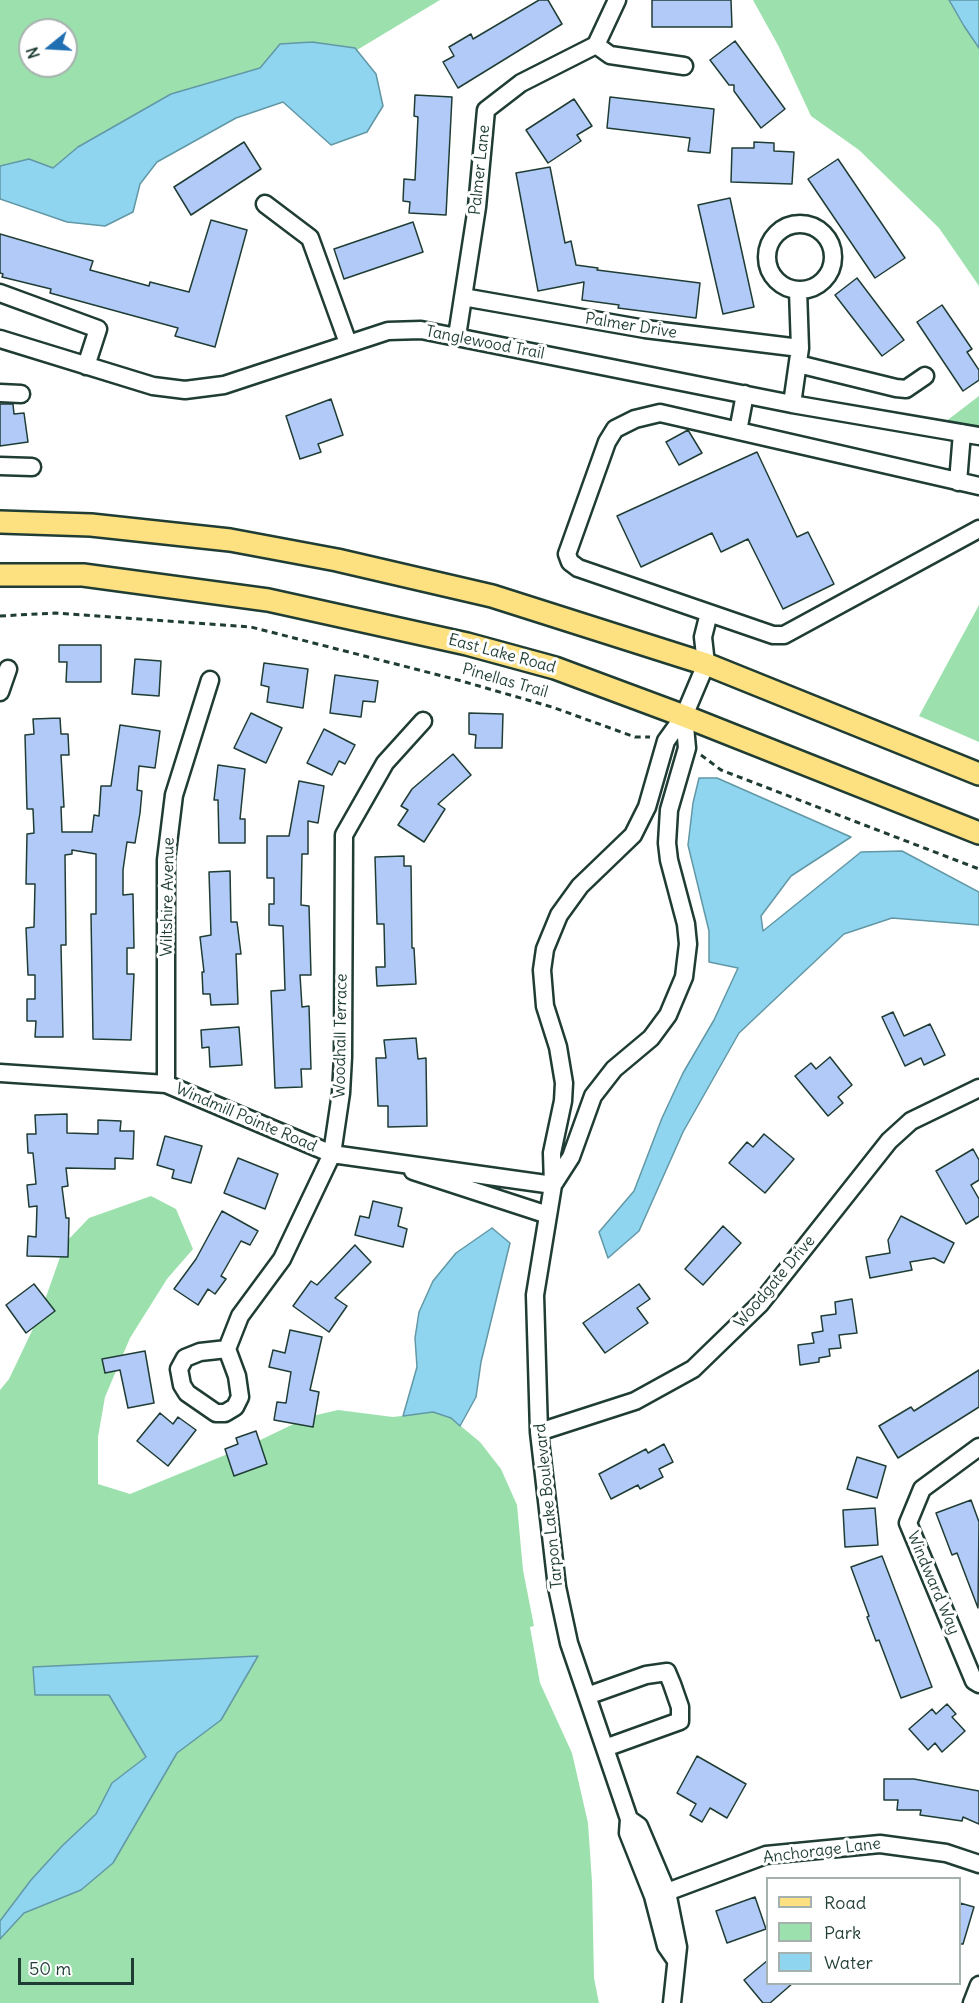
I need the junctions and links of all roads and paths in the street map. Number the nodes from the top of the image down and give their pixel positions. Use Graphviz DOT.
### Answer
graph roads {
  1 [pos="617,0"];
  2 [pos="596,45"];
  3 [pos="684,66"];
  4 [pos="265,204"];
  5 [pos="798,290"];
  6 [pos="0,293"];
  7 [pos="463,297"];
  8 [pos="457,336"];
  9 [pos="0,339"];
  10 [pos="348,343"];
  11 [pos="799,356"];
  12 [pos="86,366"];
  13 [pos="926,376"];
  14 [pos="0,393"];
  15 [pos="21,394"];
  16 [pos="745,394"];
  17 [pos="792,404"];
  18 [pos="738,431"];
  19 [pos="971,434"];
  20 [pos="0,466"];
  21 [pos="32,467"];
  22 [pos="958,482"];
  23 [pos="979,486"];
  24 [pos="0,522"];
  25 [pos="979,529"];
  26 [pos="0,574"];
  27 [pos="709,613"];
  28 [pos="0,615"];
  29 [pos="706,664"];
  30 [pos="8,669"];
  31 [pos="210,680"];
  32 [pos="0,692"];
  33 [pos="684,716"];
  34 [pos="423,721"];
  35 [pos="666,741"];
  36 [pos="687,748"];
  37 [pos="979,774"];
  38 [pos="979,833"];
  39 [pos="979,869"];
  40 [pos="0,1073"];
  41 [pos="166,1084"];
  42 [pos="979,1088"];
  43 [pos="332,1154"];
  44 [pos="384,1161"];
  45 [pos="554,1185"];
  46 [pos="548,1215"];
  47 [pos="227,1349"];
  48 [pos="539,1432"];
  49 [pos="979,1447"];
  50 [pos="979,1684"];
  51 [pos="587,1696"];
  52 [pos="605,1748"];
  53 [pos="629,1819"];
  54 [pos="979,1864"];
  55 [pos="667,1892"];
  56 [pos="675,1959"];
  57 [pos="979,1985"];
  58 [pos="672,2003"];
  59 [pos="972,2003"];
  1 -- 2 [label="street"];
  2 -- 3 [label="street"];
  2 -- 7 [label="street, Palmer Lane"];
  4 -- 10 [label="street"];
  5 -- 11 [label="street"];
  6 -- 12 [label="street"];
  7 -- 8 [label="street, Palmer Lane"];
  7 -- 11 [label="street, Palmer Drive"];
  8 -- 10 [label="street, Tanglewood Trail"];
  8 -- 16 [label="street, Tanglewood Trail"];
  9 -- 12 [label="street, Tanglewood Trail"];
  10 -- 12 [label="street, Tanglewood Trail"];
  11 -- 13 [label="street, Palmer Drive"];
  11 -- 17 [label="street"];
  14 -- 15 [label="street"];
  16 -- 17 [label="street, Tanglewood Trail"];
  16 -- 18 [label="street"];
  17 -- 19 [label="street, Tanglewood Trail"];
  18 -- 22 [label="street"];
  18 -- 27 [label="street"];
  19 -- 22 [label="street"];
  20 -- 21 [label="street"];
  22 -- 23 [label="street"];
  24 -- 29 [label="main road"];
  25 -- 27 [label="street"];
  26 -- 33 [label="main road, East Lake Road"];
  27 -- 29 [label="street"];
  28 -- 35 [label="path, Pinellas Trail"];
  29 -- 33 [label="street"];
  29 -- 37 [label="main road"];
  30 -- 32 [label="street"];
  31 -- 41 [label="street, Wiltshire Avenue"];
  33 -- 35 [label="street, Tarpon Lake Boulevard"];
  33 -- 36 [label="street, Tarpon Lake Boulevard"];
  33 -- 38 [label="main road, East Lake Road"];
  34 -- 43 [label="street, Woodhall Terrace"];
  35 -- 45 [label="street, Tarpon Lake Boulevard"];
  36 -- 39 [label="path"];
  36 -- 45 [label="street, Tarpon Lake Boulevard"];
  40 -- 41 [label="street, Windmill Pointe Road"];
  41 -- 43 [label="street, Windmill Pointe Road"];
  42 -- 48 [label="street, Woodgate Drive"];
  43 -- 44 [label="street, Windmill Pointe Road"];
  43 -- 47 [label="street, Woodhall Terrace"];
  44 -- 45 [label="street, Windmill Pointe Road"];
  44 -- 46 [label="street, Windmill Pointe Road"];
  45 -- 46 [label="street, Tarpon Lake Boulevard"];
  46 -- 48 [label="street, Tarpon Lake Boulevard"];
  48 -- 51 [label="street, Tarpon Lake Boulevard"];
  49 -- 50 [label="street, Windward Way"];
  51 -- 52 [label="street, Tarpon Lake Boulevard"];
  51 -- 52 [label="street"];
  52 -- 53 [label="street, Tarpon Lake Boulevard"];
  53 -- 55 [label="street, Tarpon Lake Boulevard"];
  53 -- 56 [label="street, Tarpon Lake Boulevard"];
  54 -- 55 [label="street, Anchorage Lane"];
  55 -- 56 [label="street, Tarpon Lake Boulevard"];
  56 -- 58 [label="street, Tarpon Lake Boulevard"];
  57 -- 59 [label="street"];
}
